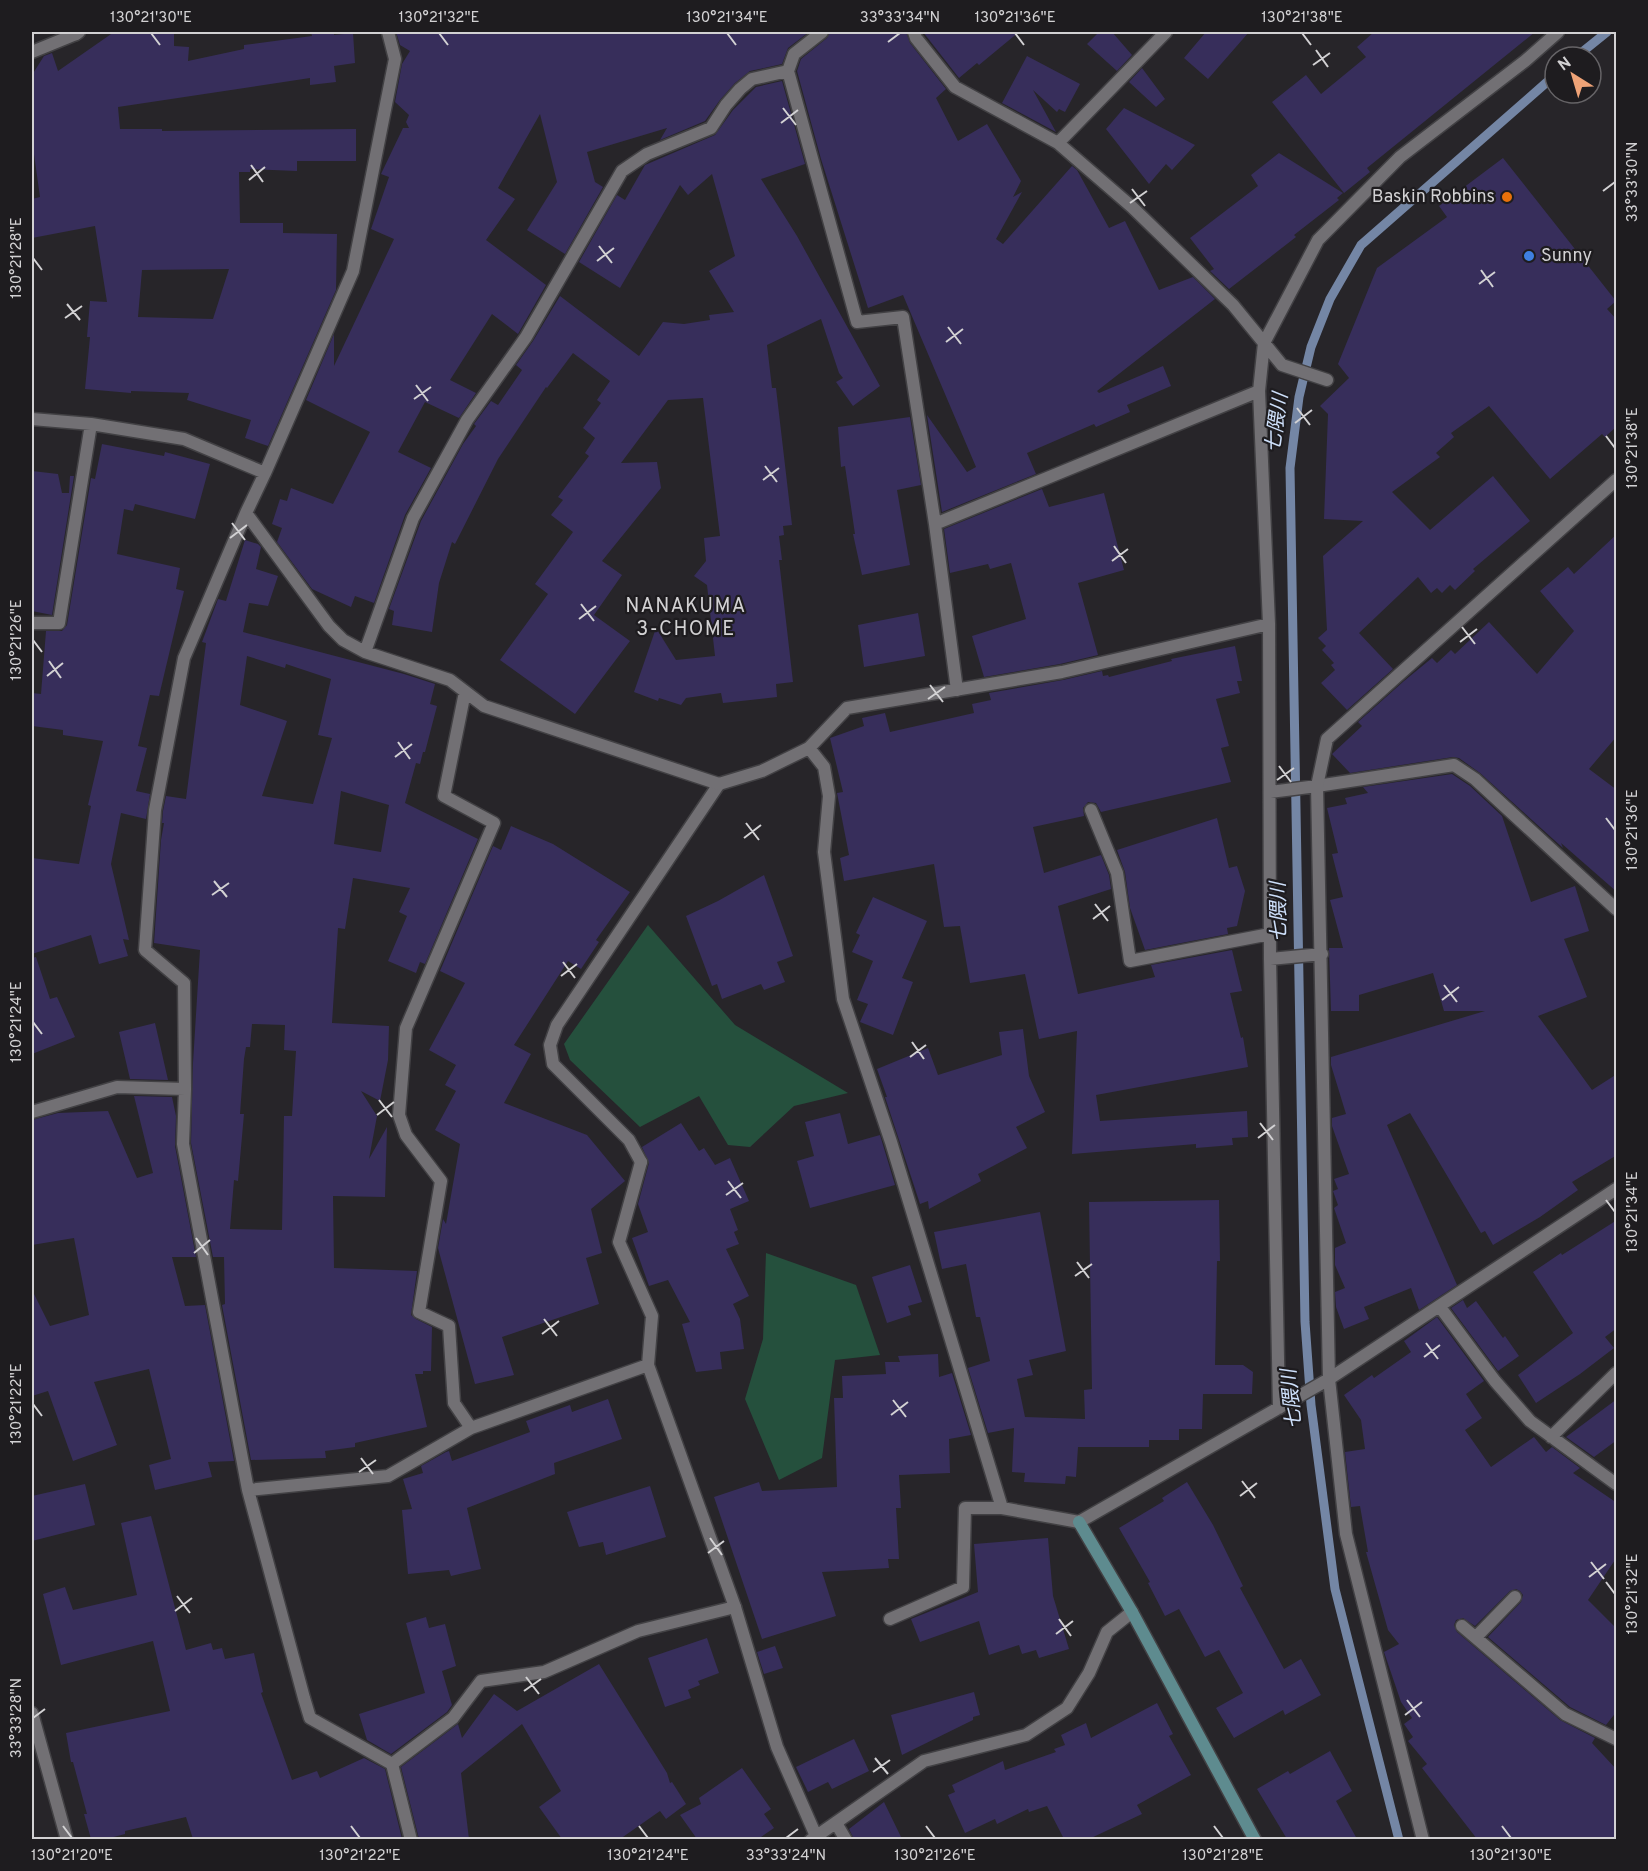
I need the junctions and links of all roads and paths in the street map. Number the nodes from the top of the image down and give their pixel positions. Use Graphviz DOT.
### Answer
graph roads {
  1 [pos="76,32"];
  2 [pos="388,32"];
  3 [pos="822,32"];
  4 [pos="914,32"];
  5 [pos="1166,32"];
  6 [pos="1558,32"];
  7 [pos="32,52"];
  8 [pos="788,71"];
  9 [pos="1058,143"];
  10 [pos="1263,343"];
  11 [pos="1327,380"];
  12 [pos="1259,391"];
  13 [pos="32,419"];
  14 [pos="91,424"];
  15 [pos="265,473"];
  16 [pos="1617,480"];
  17 [pos="246,513"];
  18 [pos="935,524"];
  19 [pos="32,622"];
  20 [pos="1269,624"];
  21 [pos="365,652"];
  22 [pos="957,690"];
  23 [pos="465,692"];
  24 [pos="809,748"];
  25 [pos="719,784"];
  26 [pos="1317,786"];
  27 [pos="1270,792"];
  28 [pos="1091,810"];
  29 [pos="1617,909"];
  30 [pos="1270,934"];
  31 [pos="1322,954"];
  32 [pos="1270,959"];
  33 [pos="185,1089"];
  34 [pos="32,1112"];
  35 [pos="1617,1189"];
  36 [pos="1440,1307"];
  37 [pos="648,1365"];
  38 [pos="1617,1373"];
  39 [pos="1329,1379"];
  40 [pos="1279,1408"];
  41 [pos="471,1428"];
  42 [pos="1551,1437"];
  43 [pos="1617,1484"];
  44 [pos="248,1490"];
  45 [pos="1002,1508"];
  46 [pos="1079,1522"];
  47 [pos="1515,1597"];
  48 [pos="735,1607"];
  49 [pos="1132,1612"];
  50 [pos="890,1619"];
  51 [pos="1462,1626"];
  52 [pos="1476,1637"];
  53 [pos="32,1713"];
  54 [pos="1617,1739"];
  55 [pos="392,1764"];
  56 [pos="836,1823"];
  57 [pos="814,1838"];
  58 [pos="67,1839"];
  59 [pos="411,1839"];
  60 [pos="846,1839"];
  61 [pos="1255,1839"];
  62 [pos="1423,1839"];
  1 -- 7 [label="street"];
  2 -- 15 [label="street"];
  3 -- 8 [label="street"];
  4 -- 9 [label="street"];
  5 -- 9 [label="street"];
  6 -- 10 [label="street"];
  8 -- 18 [label="street"];
  8 -- 21 [label="street"];
  9 -- 10 [label="street"];
  10 -- 11 [label="street"];
  10 -- 12 [label="street"];
  12 -- 18 [label="street"];
  12 -- 20 [label="street"];
  13 -- 14 [label="street"];
  14 -- 15 [label="street"];
  14 -- 19 [label="street"];
  15 -- 17 [label="street"];
  16 -- 26 [label="street"];
  17 -- 21 [label="street"];
  17 -- 33 [label="street"];
  18 -- 22 [label="street"];
  20 -- 22 [label="street"];
  20 -- 27 [label="street"];
  21 -- 23 [label="street"];
  22 -- 24 [label="street"];
  23 -- 25 [label="street"];
  23 -- 41 [label="street"];
  24 -- 25 [label="street"];
  24 -- 45 [label="street"];
  25 -- 37 [label="street"];
  26 -- 27 [label="street"];
  26 -- 29 [label="street"];
  26 -- 31 [label="street"];
  27 -- 30 [label="street"];
  28 -- 30 [label="street"];
  30 -- 32 [label="street"];
  31 -- 32 [label="street"];
  31 -- 39 [label="street"];
  32 -- 40 [label="street"];
  33 -- 34 [label="street"];
  33 -- 44 [label="street"];
  35 -- 36 [label="street"];
  36 -- 39 [label="street"];
  36 -- 42 [label="street"];
  37 -- 41 [label="street"];
  37 -- 48 [label="street"];
  38 -- 42 [label="street"];
  39 -- 40 [label="street"];
  39 -- 62 [label="street"];
  40 -- 46 [label="street"];
  41 -- 44 [label="street"];
  42 -- 43 [label="street"];
  44 -- 55 [label="street"];
  45 -- 46 [label="street"];
  45 -- 50 [label="street"];
  46 -- 49 [label="street"];
  47 -- 52 [label="street"];
  48 -- 55 [label="street"];
  48 -- 57 [label="street"];
  49 -- 56 [label="street"];
  49 -- 61 [label="street"];
  51 -- 52 [label="street"];
  52 -- 54 [label="street"];
  53 -- 58 [label="street"];
  55 -- 59 [label="street"];
  56 -- 57 [label="street"];
  56 -- 60 [label="street"];
}
